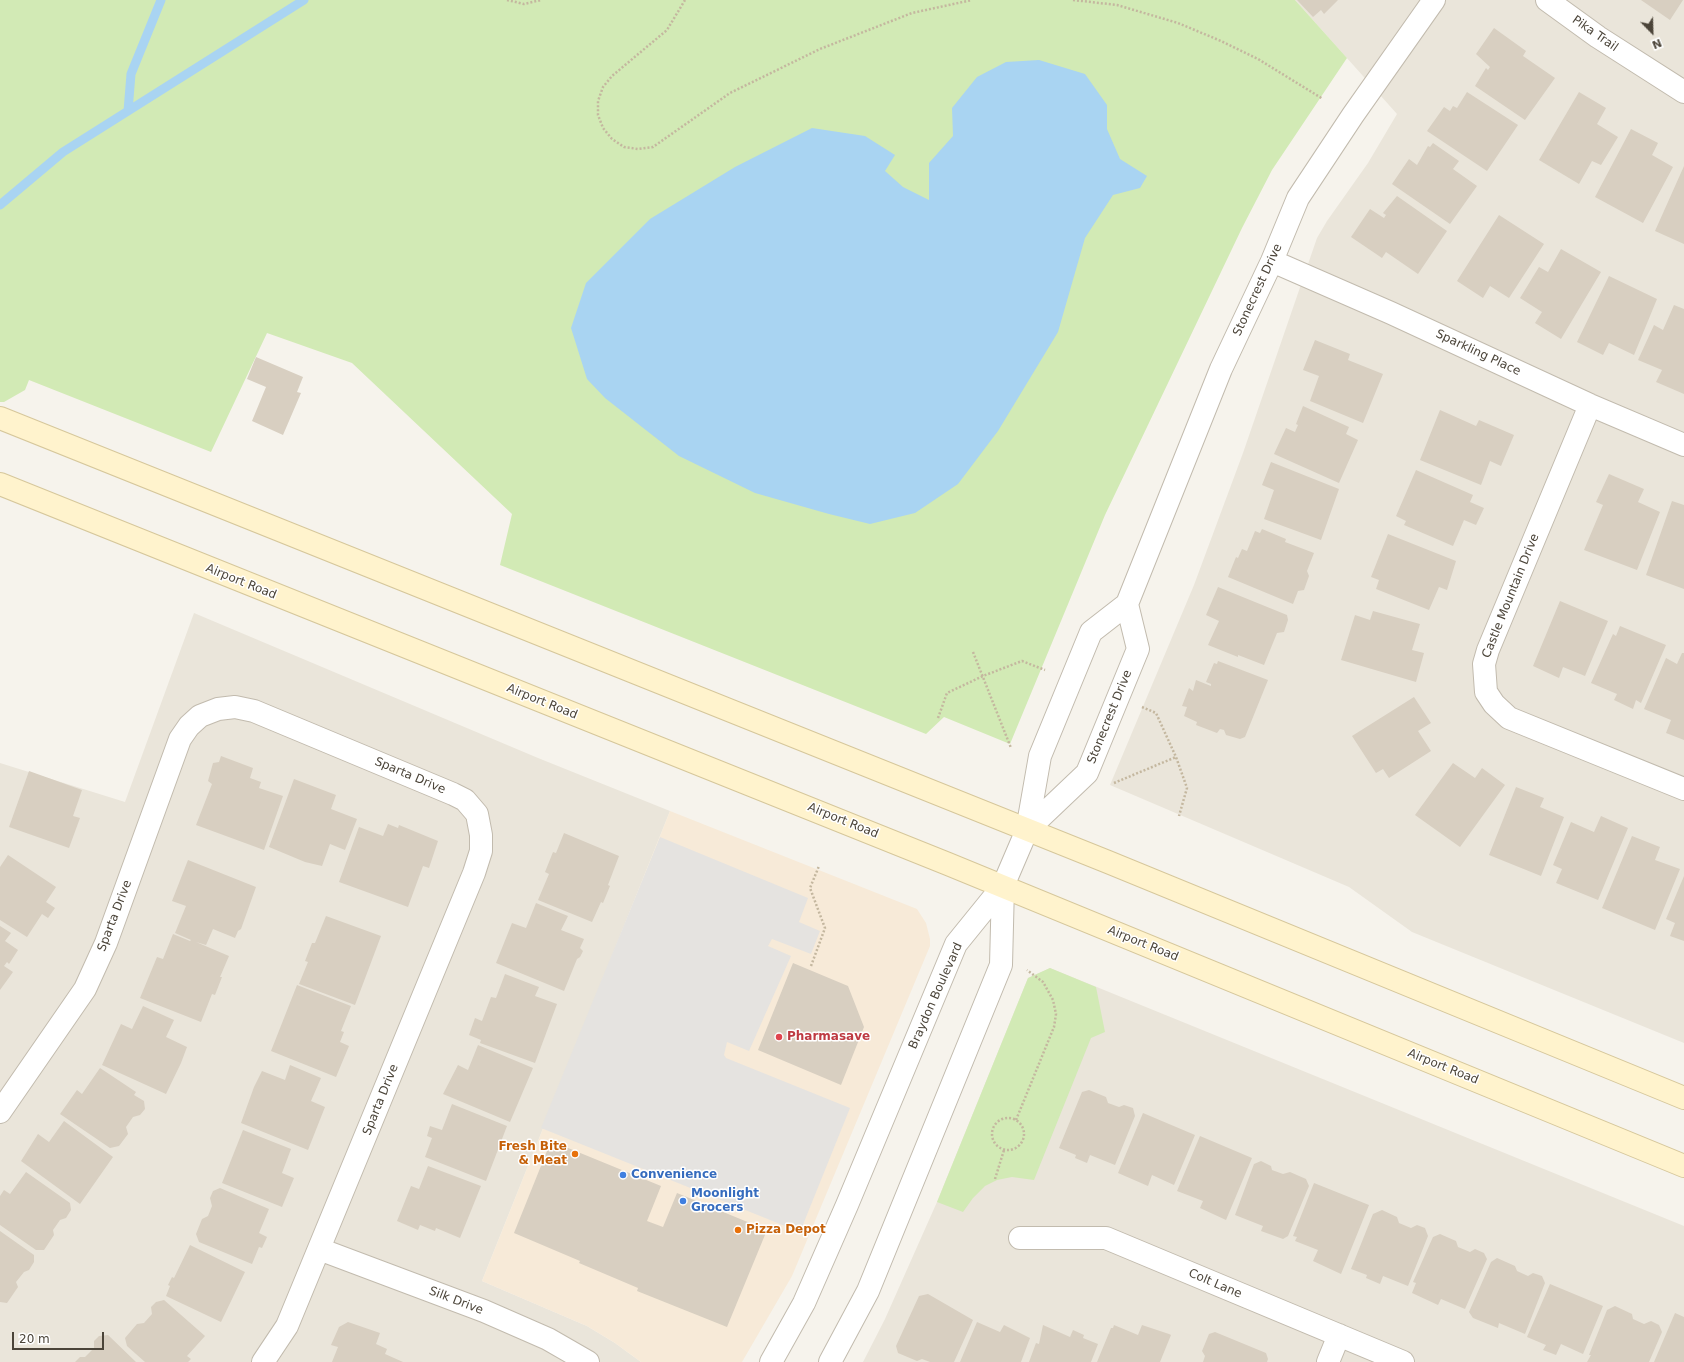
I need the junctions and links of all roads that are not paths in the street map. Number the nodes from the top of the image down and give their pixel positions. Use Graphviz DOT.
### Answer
graph roads {
  1 [pos="1434,0"];
  2 [pos="1547,0"];
  3 [pos="1684,92"];
  4 [pos="1272,261"];
  5 [pos="1590,405"];
  6 [pos="0,418"];
  7 [pos="1684,445"];
  8 [pos="0,484"];
  9 [pos="1128,604"];
  10 [pos="1684,790"];
  11 [pos="1027,830"];
  12 [pos="1003,886"];
  13 [pos="1684,1098"];
  14 [pos="0,1112"];
  15 [pos="1684,1166"];
  16 [pos="1020,1238"];
  17 [pos="320,1249"];
  18 [pos="1339,1335"];
  19 [pos="263,1362"];
  20 [pos="588,1362"];
  21 [pos="772,1362"];
  22 [pos="830,1362"];
  23 [pos="1328,1362"];
  24 [pos="1403,1362"];
  1 -- 4 [label="street, Stonecrest Drive"];
  2 -- 3 [label="street, Pika Trail"];
  4 -- 5 [label="street, Sparkling Place"];
  4 -- 9 [label="street, Stonecrest Drive"];
  5 -- 7 [label="street, Sparkling Place"];
  5 -- 10 [label="street, Castle Mountain Drive"];
  6 -- 11 [label="main road"];
  8 -- 12 [label="main road, Airport Road"];
  9 -- 11 [label="street, Stonecrest Drive"];
  9 -- 11 [label="street, Stonecrest Drive"];
  11 -- 12 [label="street, Stonecrest Drive"];
  11 -- 13 [label="main road"];
  12 -- 15 [label="main road, Airport Road"];
  12 -- 21 [label="street, Braydon Boulevard"];
  12 -- 22 [label="street"];
  14 -- 17 [label="street, Sparta Drive"];
  16 -- 18 [label="street, Colt Lane"];
  17 -- 19 [label="street, Sparta Drive"];
  17 -- 20 [label="street, Silk Drive"];
  18 -- 23 [label="street"];
  18 -- 24 [label="street, Colt Lane"];
}
